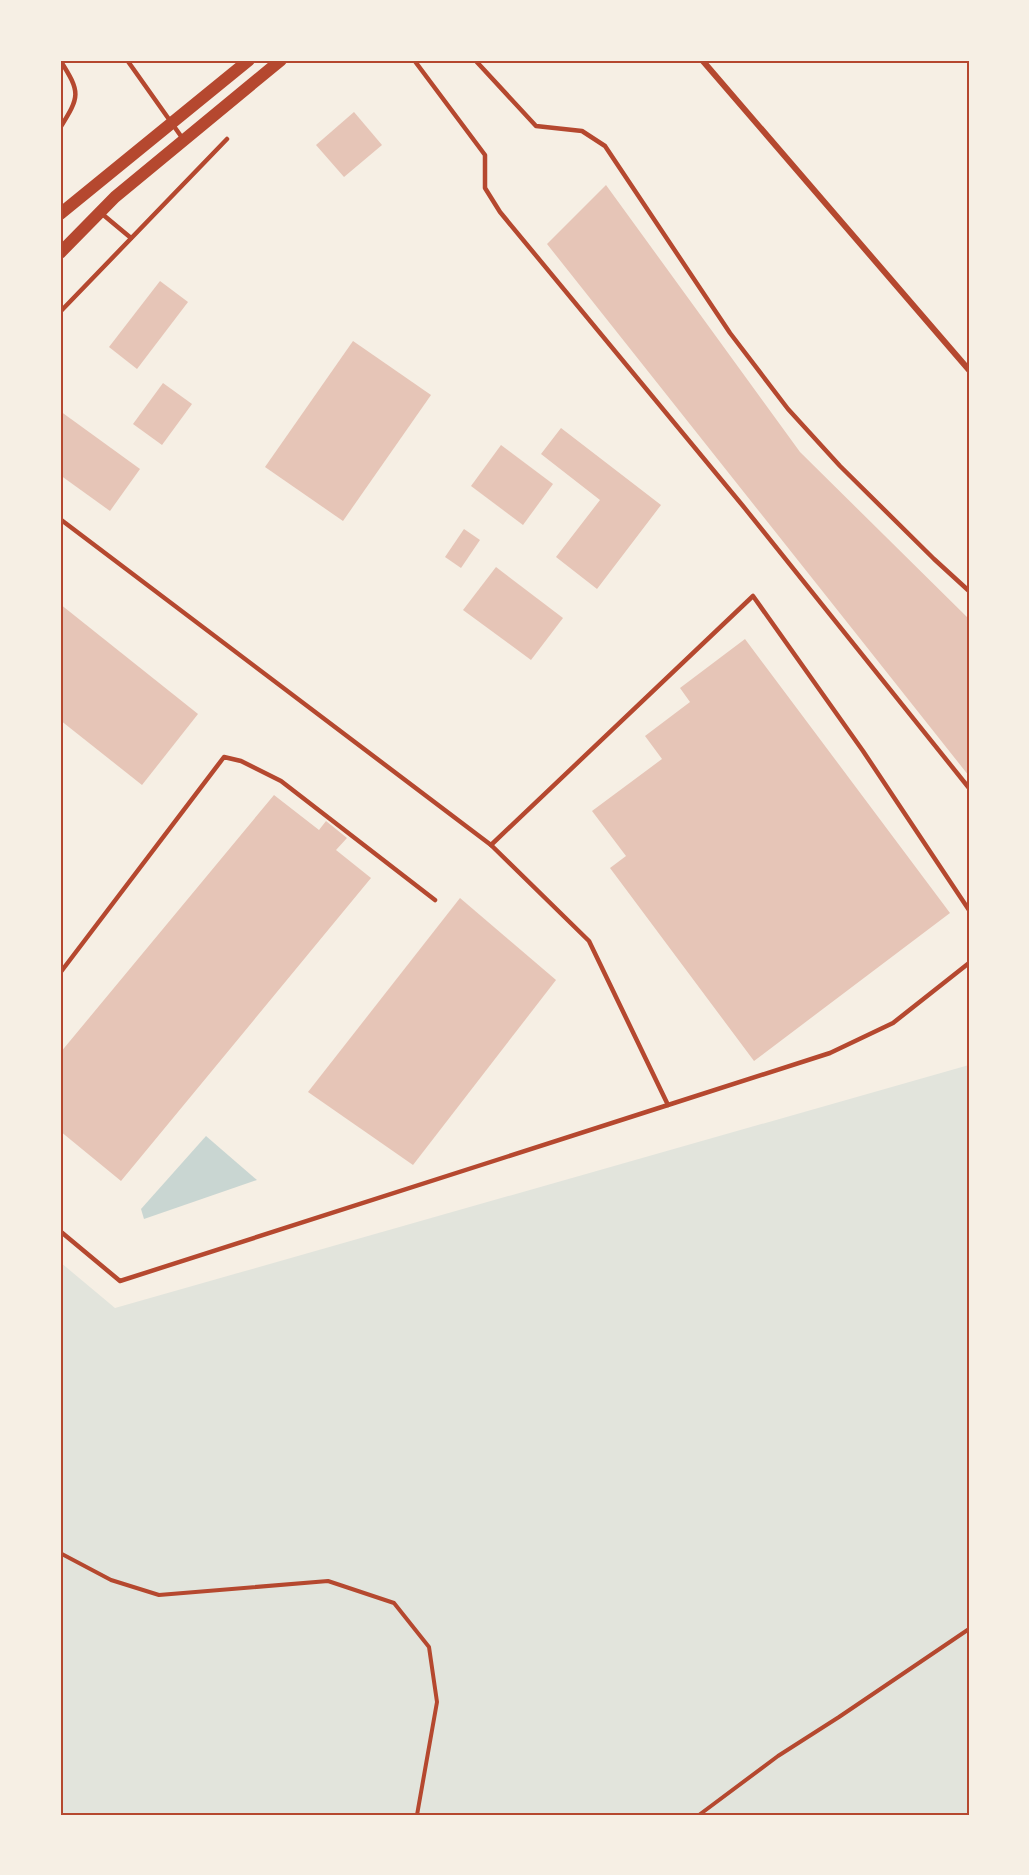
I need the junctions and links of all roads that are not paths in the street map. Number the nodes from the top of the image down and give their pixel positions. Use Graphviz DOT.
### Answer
graph roads {
  1 [pos="60,60"];
  2 [pos="127,60"];
  3 [pos="249,60"];
  4 [pos="281,60"];
  5 [pos="414,60"];
  6 [pos="475,60"];
  7 [pos="702,60"];
  8 [pos="171,123"];
  9 [pos="60,128"];
  10 [pos="227,139"];
  11 [pos="184,140"];
  12 [pos="100,213"];
  13 [pos="60,214"];
  14 [pos="131,238"];
  15 [pos="60,253"];
  16 [pos="60,312"];
  17 [pos="969,370"];
  18 [pos="60,519"];
  19 [pos="969,591"];
  20 [pos="969,788"];
  21 [pos="491,846"];
  22 [pos="435,900"];
  23 [pos="969,910"];
  24 [pos="969,963"];
  25 [pos="60,973"];
  26 [pos="668,1105"];
  27 [pos="60,1231"];
  1 -- 9 [label="lane"];
  2 -- 8 [label="lane"];
  3 -- 8 [label="main road"];
  4 -- 11 [label="main road"];
  5 -- 20 [label="lane"];
  6 -- 19 [label="lane"];
  7 -- 17 [label="street"];
  8 -- 11 [label="lane"];
  8 -- 13 [label="main road"];
  10 -- 14 [label="lane"];
  11 -- 12 [label="main road"];
  12 -- 14 [label="lane"];
  12 -- 15 [label="main road"];
  14 -- 16 [label="lane"];
  18 -- 21 [label="lane"];
  21 -- 23 [label="lane"];
  21 -- 26 [label="lane"];
  22 -- 25 [label="lane"];
  24 -- 26 [label="lane"];
  26 -- 27 [label="lane"];
}
